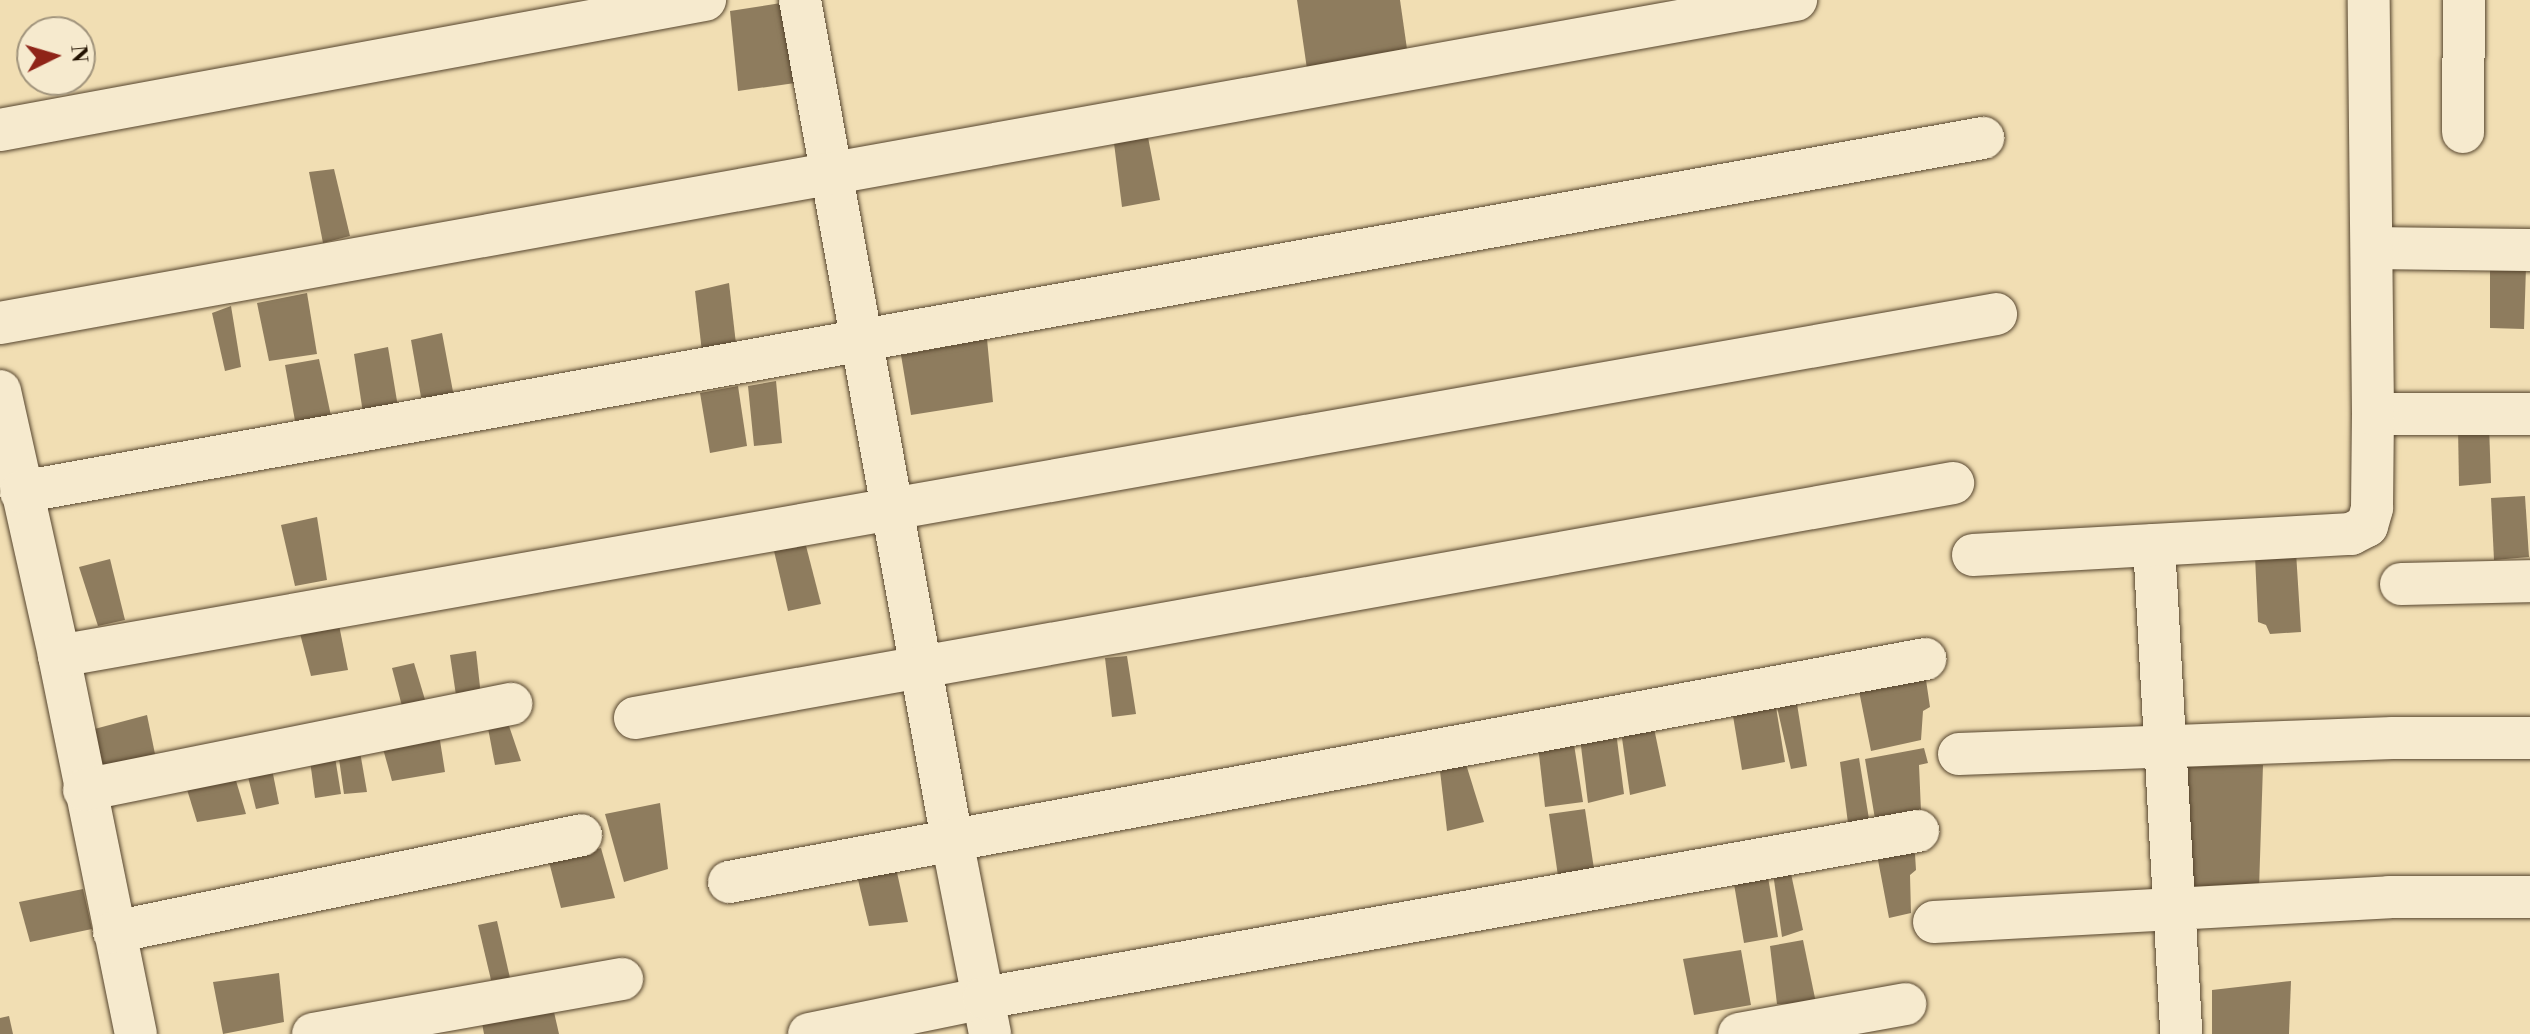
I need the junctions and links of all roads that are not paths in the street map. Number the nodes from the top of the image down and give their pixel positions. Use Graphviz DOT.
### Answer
graph roads {
  1 [pos="705,0"];
  2 [pos="800,0"];
  3 [pos="1796,0"];
  4 [pos="2369,0"];
  5 [pos="2464,0"];
  6 [pos="0,130"];
  7 [pos="2463,132"];
  8 [pos="1983,138"];
  9 [pos="831,173"];
  10 [pos="2373,248"];
  11 [pos="2530,250"];
  12 [pos="1996,314"];
  13 [pos="0,323"];
  14 [pos="861,343"];
  15 [pos="0,391"];
  16 [pos="2373,414"];
  17 [pos="2530,414"];
  18 [pos="1953,483"];
  19 [pos="21,492"];
  20 [pos="891,508"];
  21 [pos="2154,545"];
  22 [pos="1973,555"];
  23 [pos="2530,581"];
  24 [pos="2401,584"];
  25 [pos="59,656"];
  26 [pos="1925,659"];
  27 [pos="920,667"];
  28 [pos="511,704"];
  29 [pos="635,718"];
  30 [pos="2530,738"];
  31 [pos="2164,746"];
  32 [pos="1959,754"];
  33 [pos="84,790"];
  34 [pos="1918,831"];
  35 [pos="581,835"];
  36 [pos="952,840"];
  37 [pos="729,882"];
  38 [pos="2530,897"];
  39 [pos="2173,909"];
  40 [pos="1934,922"];
  41 [pos="114,932"];
  42 [pos="622,979"];
  43 [pos="1905,1004"];
  44 [pos="987,1016"];
  45 [pos="1824,1026"];
  46 [pos="136,1034"];
  47 [pos="313,1034"];
  48 [pos="809,1034"];
  49 [pos="1739,1034"];
  50 [pos="2181,1034"];
  1 -- 6 [label="street"];
  2 -- 9 [label="street"];
  3 -- 9 [label="street"];
  4 -- 10 [label="street"];
  5 -- 7 [label="street"];
  8 -- 14 [label="street"];
  9 -- 13 [label="street"];
  9 -- 14 [label="street"];
  10 -- 11 [label="street"];
  10 -- 16 [label="street"];
  12 -- 20 [label="street"];
  14 -- 19 [label="street"];
  14 -- 20 [label="street"];
  15 -- 19 [label="street"];
  16 -- 17 [label="street"];
  16 -- 21 [label="street"];
  18 -- 27 [label="street"];
  19 -- 25 [label="street"];
  20 -- 25 [label="street"];
  20 -- 27 [label="street"];
  21 -- 22 [label="street"];
  21 -- 31 [label="street"];
  23 -- 24 [label="street"];
  25 -- 33 [label="street"];
  26 -- 36 [label="street"];
  27 -- 29 [label="street"];
  27 -- 36 [label="street"];
  28 -- 33 [label="street"];
  30 -- 31 [label="street"];
  31 -- 32 [label="street"];
  31 -- 39 [label="street"];
  33 -- 41 [label="street"];
  34 -- 44 [label="street"];
  35 -- 41 [label="street"];
  36 -- 37 [label="street"];
  36 -- 44 [label="street"];
  38 -- 39 [label="street"];
  39 -- 40 [label="street"];
  39 -- 50 [label="street"];
  41 -- 46 [label="street"];
  42 -- 47 [label="street"];
  43 -- 45 [label="street"];
  44 -- 48 [label="street"];
  45 -- 49 [label="street"];
}
